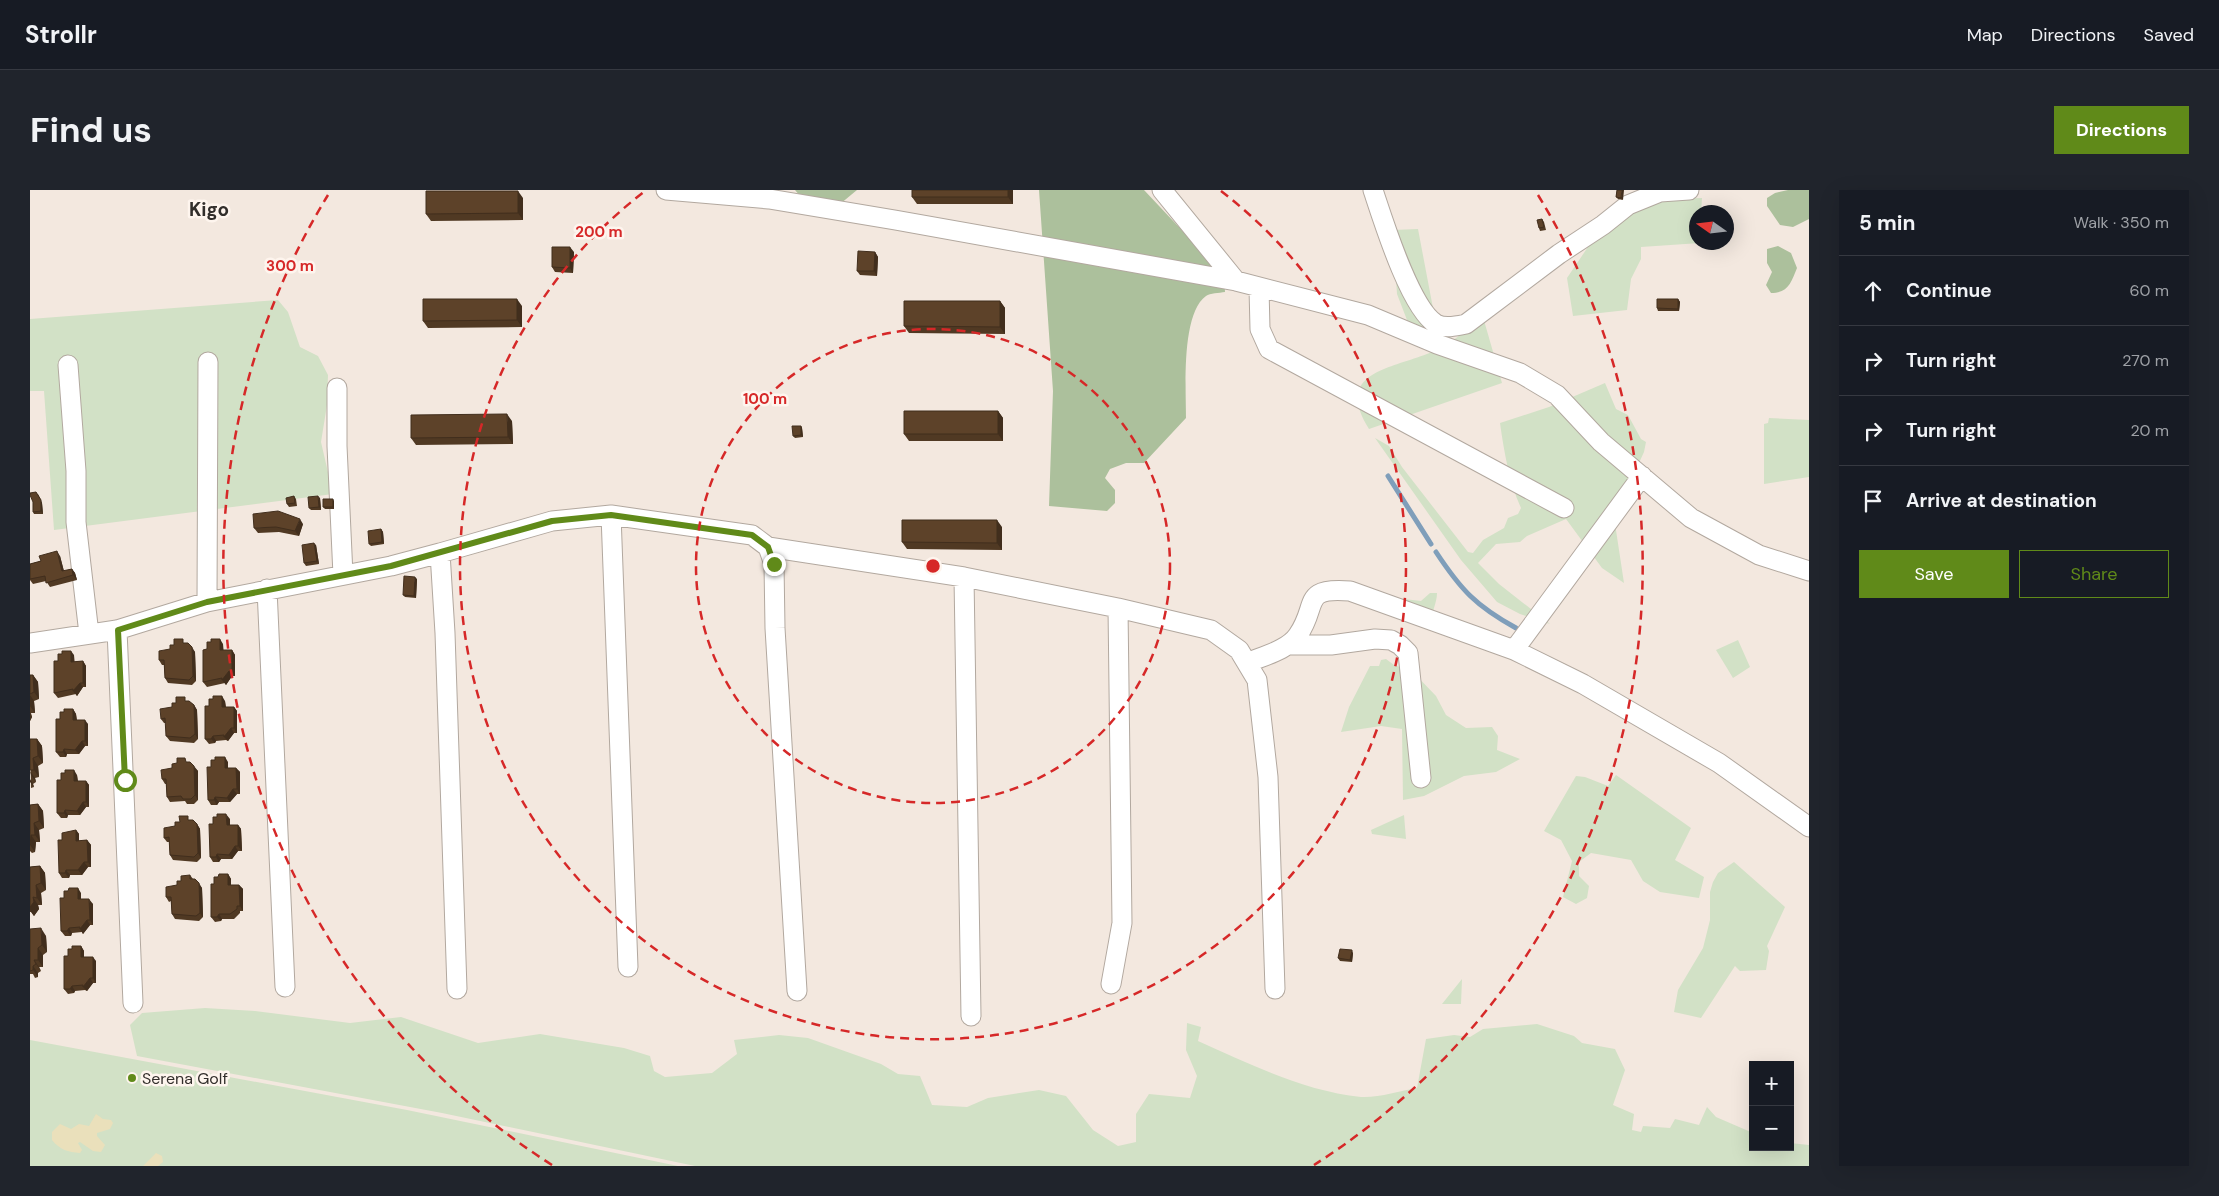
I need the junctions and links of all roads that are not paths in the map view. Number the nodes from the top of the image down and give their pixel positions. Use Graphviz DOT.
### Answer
graph roads {
  1 [pos="666,190"];
  2 [pos="1162,190"];
  3 [pos="1373,190"];
  4 [pos="1689,190"];
  5 [pos="1658,191"];
  6 [pos="1236,281"];
  7 [pos="1260,288"];
  8 [pos="208,362"];
  9 [pos="68,365"];
  10 [pos="337,388"];
  11 [pos="1642,476"];
  12 [pos="1564,508"];
  13 [pos="611,515"];
  14 [pos="768,547"];
  15 [pos="440,553"];
  16 [pos="1809,571"];
  17 [pos="343,575"];
  18 [pos="964,576"];
  19 [pos="267,589"];
  20 [pos="207,602"];
  21 [pos="1118,608"];
  22 [pos="118,630"];
  23 [pos="89,634"];
  24 [pos="30,643"];
  25 [pos="1288,645"];
  26 [pos="1514,650"];
  27 [pos="1247,663"];
  28 [pos="1421,778"];
  29 [pos="1809,827"];
  30 [pos="628,967"];
  31 [pos="1111,984"];
  32 [pos="285,987"];
  33 [pos="457,989"];
  34 [pos="1275,989"];
  35 [pos="797,991"];
  36 [pos="134,1003"];
  37 [pos="971,1016"];
  1 -- 6 [label="street"];
  2 -- 6 [label="street"];
  3 -- 5 [label="street"];
  4 -- 5 [label="street"];
  6 -- 7 [label="street"];
  7 -- 11 [label="street"];
  7 -- 12 [label="street"];
  8 -- 20 [label="street"];
  9 -- 23 [label="street"];
  10 -- 17 [label="street"];
  11 -- 16 [label="street"];
  11 -- 26 [label="street"];
  13 -- 14 [label="street"];
  13 -- 15 [label="street"];
  13 -- 30 [label="street"];
  14 -- 18 [label="street"];
  14 -- 35 [label="street"];
  15 -- 17 [label="street"];
  15 -- 33 [label="street"];
  17 -- 19 [label="street"];
  18 -- 21 [label="street"];
  18 -- 37 [label="street"];
  19 -- 20 [label="street"];
  19 -- 32 [label="street"];
  20 -- 22 [label="street"];
  21 -- 27 [label="street"];
  21 -- 31 [label="street"];
  22 -- 23 [label="street"];
  22 -- 36 [label="street"];
  23 -- 24 [label="street"];
  25 -- 26 [label="street"];
  25 -- 27 [label="street"];
  25 -- 28 [label="street"];
  26 -- 29 [label="street"];
  27 -- 34 [label="street"];
}
